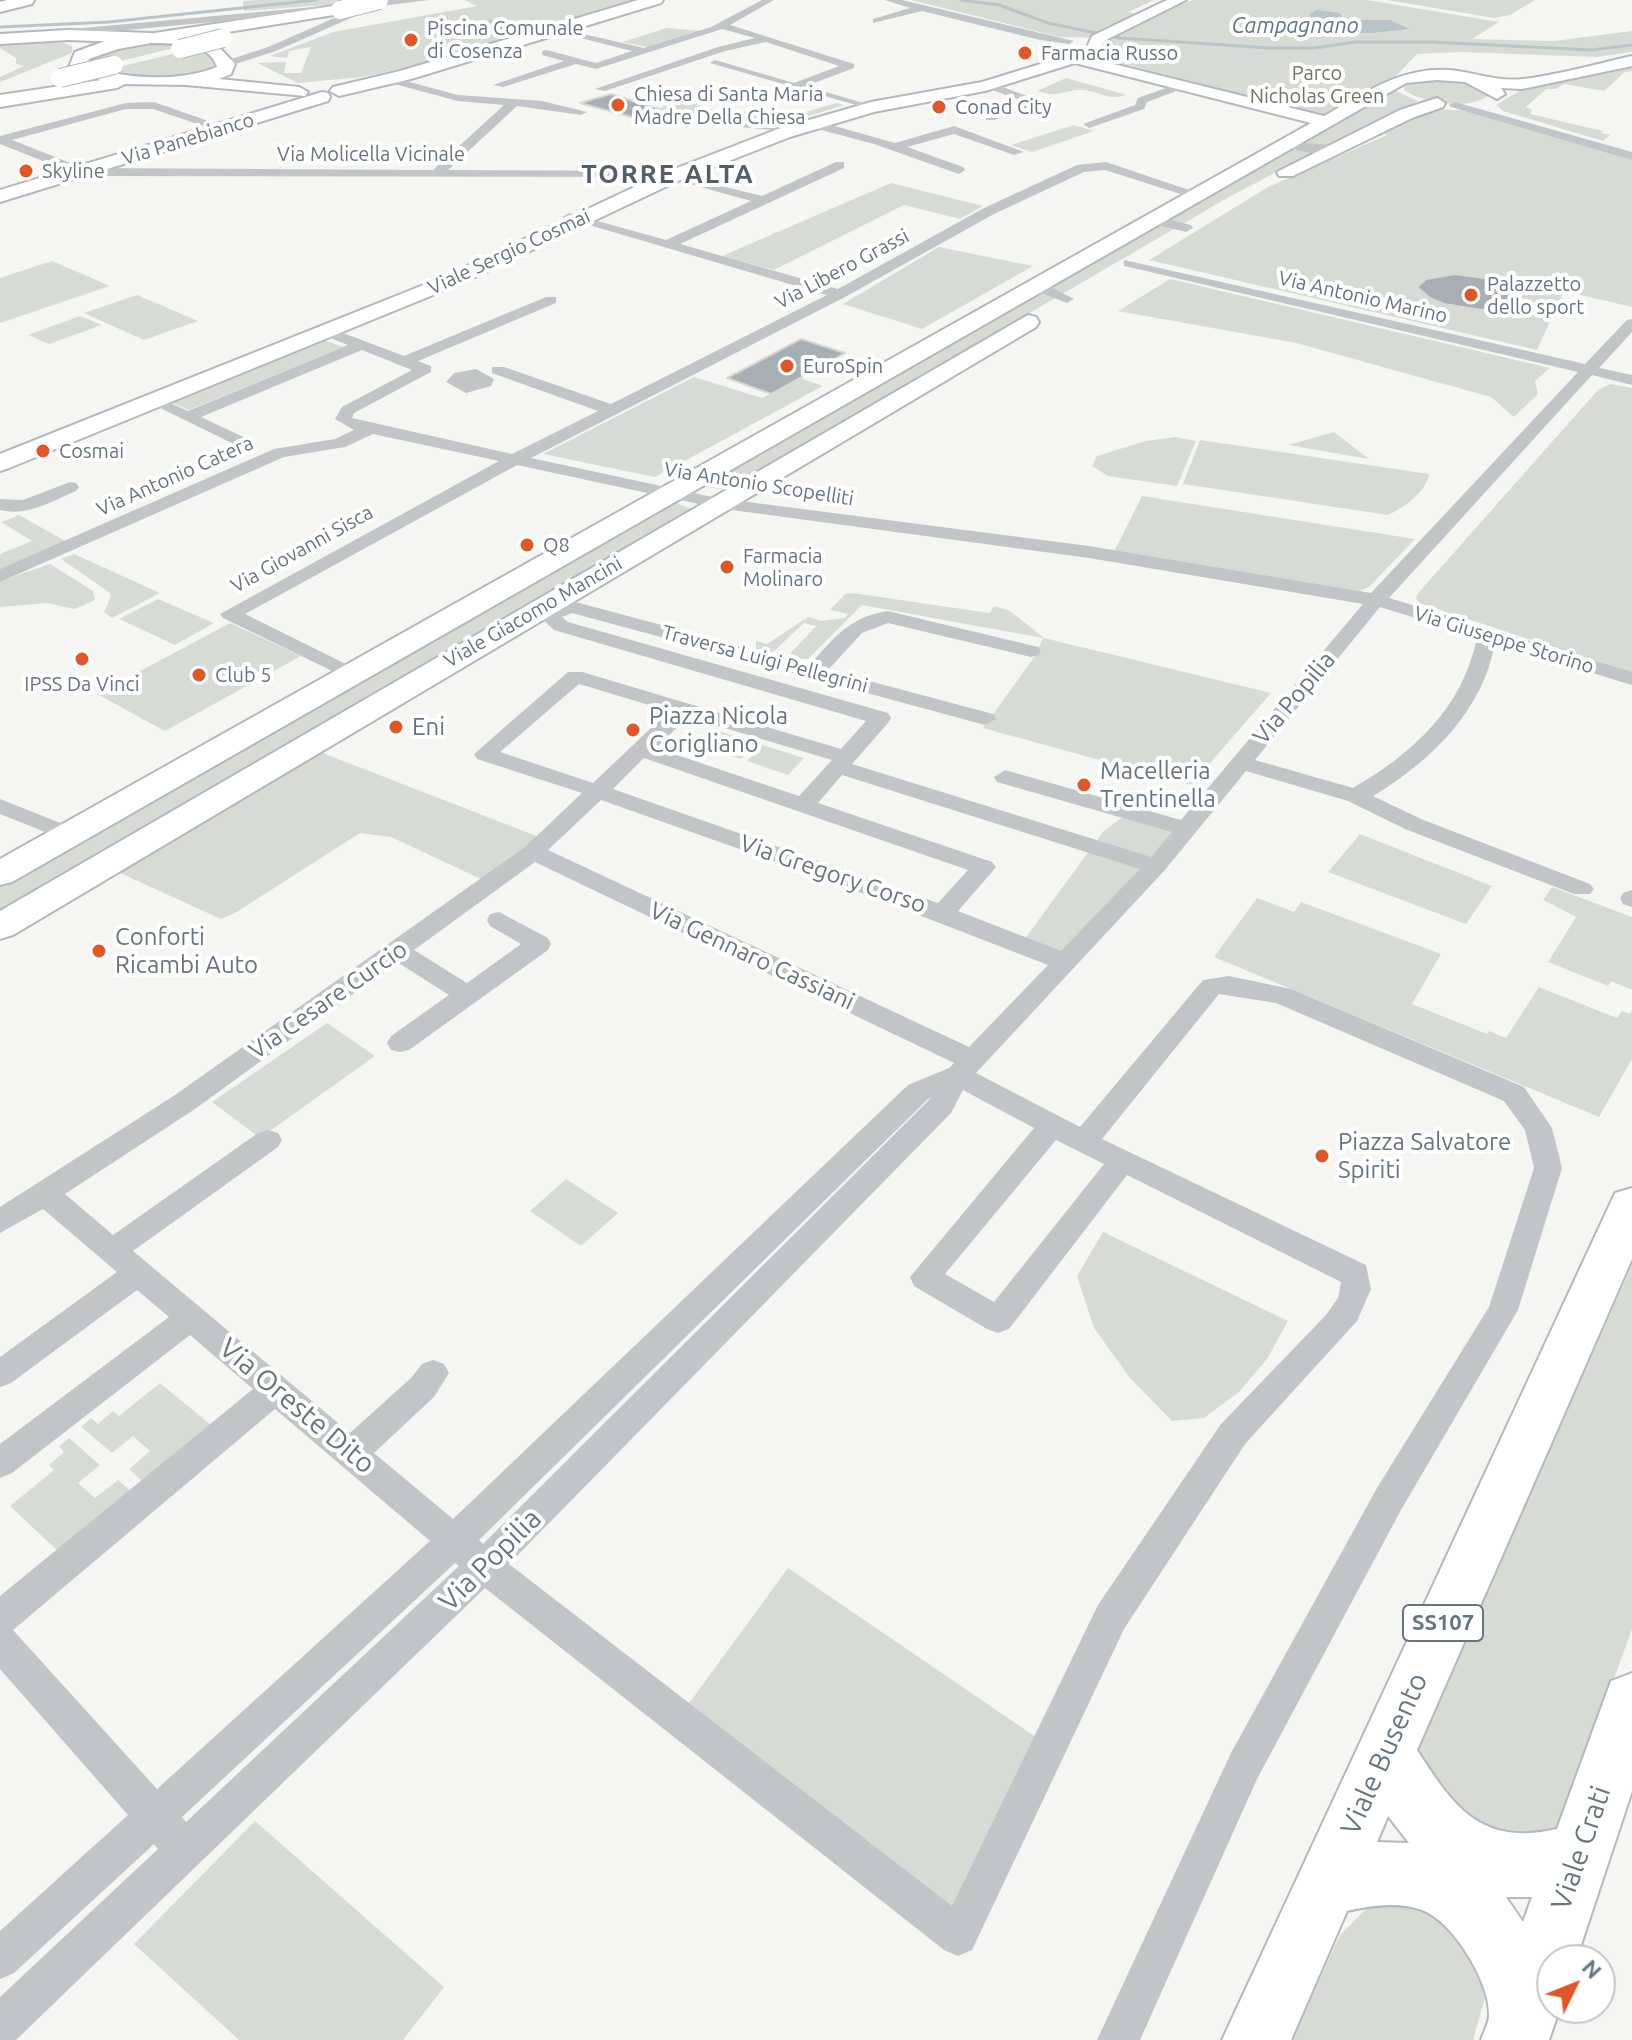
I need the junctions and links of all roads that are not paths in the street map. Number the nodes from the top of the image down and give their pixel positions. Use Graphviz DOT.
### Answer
graph roads {
  1 [pos="424,0"];
  2 [pos="655,0"];
  3 [pos="875,0"];
  4 [pos="890,0"];
  5 [pos="769,1"];
  6 [pos="375,2"];
  7 [pos="397,2"];
  8 [pos="1165,3"];
  9 [pos="908,5"];
  10 [pos="921,8"];
  11 [pos="348,11"];
  12 [pos="877,21"];
  13 [pos="720,26"];
  14 [pos="557,29"];
  15 [pos="34,36"];
  16 [pos="151,38"];
  17 [pos="768,38"];
  18 [pos="0,39"];
  19 [pos="1080,47"];
  20 [pos="644,51"];
  21 [pos="546,53"];
  22 [pos="223,55"];
  23 [pos="80,56"];
  24 [pos="575,61"];
  25 [pos="1632,61"];
  26 [pos="715,63"];
  27 [pos="596,66"];
  28 [pos="39,71"];
  29 [pos="637,78"];
  30 [pos="144,79"];
  31 [pos="167,80"];
  32 [pos="395,80"];
  33 [pos="1396,84"];
  34 [pos="499,85"];
  35 [pos="988,85"];
  36 [pos="1183,85"];
  37 [pos="4,86"];
  38 [pos="795,86"];
  39 [pos="601,89"];
  40 [pos="314,93"];
  41 [pos="1488,93"];
  42 [pos="0,101"];
  43 [pos="514,102"];
  44 [pos="1446,104"];
  45 [pos="859,105"];
  46 [pos="581,112"];
  47 [pos="1501,116"];
  48 [pos="990,118"];
  49 [pos="700,120"];
  50 [pos="941,121"];
  51 [pos="1327,122"];
  52 [pos="810,123"];
  53 [pos="1089,124"];
  54 [pos="784,127"];
  55 [pos="225,129"];
  56 [pos="0,138"];
  57 [pos="1295,140"];
  58 [pos="878,141"];
  59 [pos="895,147"];
  60 [pos="1333,149"];
  61 [pos="30,152"];
  62 [pos="1018,152"];
  63 [pos="1632,156"];
  64 [pos="0,160"];
  65 [pos="840,165"];
  66 [pos="959,170"];
  67 [pos="81,172"];
  68 [pos="435,175"];
  69 [pos="665,176"];
  70 [pos="0,193"];
  71 [pos="1198,195"];
  72 [pos="762,200"];
  73 [pos="575,218"];
  74 [pos="1154,220"];
  75 [pos="1186,228"];
  76 [pos="669,244"];
  77 [pos="1129,263"];
  78 [pos="1032,290"];
  79 [pos="840,294"];
  80 [pos="1067,299"];
  81 [pos="551,300"];
  82 [pos="1632,323"];
  83 [pos="325,331"];
  84 [pos="362,345"];
  85 [pos="405,361"];
  86 [pos="425,369"];
  87 [pos="498,370"];
  88 [pos="1588,370"];
  89 [pos="456,378"];
  90 [pos="1632,380"];
  91 [pos="154,401"];
  92 [pos="611,410"];
  93 [pos="188,417"];
  94 [pos="371,429"];
  95 [pos="244,444"];
  96 [pos="0,454"];
  97 [pos="514,460"];
  98 [pos="0,463"];
  99 [pos="70,487"];
  100 [pos="669,493"];
  101 [pos="717,503"];
  102 [pos="0,504"];
  103 [pos="0,576"];
  104 [pos="1376,600"];
  105 [pos="551,606"];
  106 [pos="1487,635"];
  107 [pos="1031,651"];
  108 [pos="815,672"];
  109 [pos="351,674"];
  110 [pos="1632,679"];
  111 [pos="684,709"];
  112 [pos="985,719"];
  113 [pos="641,750"];
  114 [pos="842,762"];
  115 [pos="1241,763"];
  116 [pos="1005,777"];
  117 [pos="599,791"];
  118 [pos="1356,796"];
  119 [pos="804,805"];
  120 [pos="0,806"];
  121 [pos="1186,829"];
  122 [pos="70,835"];
  123 [pos="533,852"];
  124 [pos="1156,866"];
  125 [pos="0,874"];
  126 [pos="1582,889"];
  127 [pos="943,913"];
  128 [pos="499,920"];
  129 [pos="0,927"];
  130 [pos="397,951"];
  131 [pos="1065,962"];
  132 [pos="467,995"];
  133 [pos="400,1043"];
  134 [pos="965,1067"];
  135 [pos="1052,1125"];
  136 [pos="268,1140"];
  137 [pos="1084,1142"];
  138 [pos="1123,1160"];
  139 [pos="44,1193"];
  140 [pos="1632,1206"];
  141 [pos="0,1222"];
  142 [pos="112,1251"];
  143 [pos="138,1273"];
  144 [pos="191,1317"];
  145 [pos="433,1373"];
  146 [pos="0,1374"];
  147 [pos="276,1389"];
  148 [pos="352,1452"];
  149 [pos="0,1463"];
  150 [pos="454,1541"];
  151 [pos="484,1566"];
  152 [pos="0,1618"];
  153 [pos="0,1642"];
  154 [pos="1632,1702"];
  155 [pos="1385,1753"];
  156 [pos="156,1817"];
  157 [pos="186,1851"];
  158 [pos="1578,1856"];
  159 [pos="1326,1884"];
  160 [pos="0,1959"];
  161 [pos="0,2026"];
  162 [pos="1519,2028"];
  163 [pos="1118,2040"];
  164 [pos="1256,2040"];
  1 -- 7 [label="street"];
  2 -- 14 [label="main road, Via Panebianco"];
  3 -- 9 [label="street"];
  4 -- 9 [label="street"];
  5 -- 13 [label="street"];
  6 -- 7 [label="street"];
  6 -- 11 [label="main road, bridge"];
  6 -- 15 [label="street"];
  7 -- 11 [label="street"];
  8 -- 19 [label="street"];
  9 -- 10 [label="street"];
  10 -- 12 [label="street"];
  10 -- 19 [label="street"];
  11 -- 16 [label="main road"];
  11 -- 22 [label="main road"];
  11 -- 22 [label="street"];
  13 -- 17 [label="street"];
  13 -- 20 [label="street"];
  14 -- 20 [label="street"];
  14 -- 32 [label="main road, Via Panebianco"];
  15 -- 16 [label="street"];
  15 -- 18 [label="street"];
  15 -- 23 [label="street"];
  16 -- 22 [label="main road"];
  16 -- 23 [label="main road"];
  17 -- 29 [label="street"];
  17 -- 38 [label="street"];
  19 -- 35 [label="street, Viale Sergio Cosmai"];
  19 -- 36 [label="street"];
  19 -- 45 [label="street, Viale Sergio Cosmai"];
  20 -- 27 [label="street"];
  21 -- 24 [label="street"];
  22 -- 31 [label="main road"];
  22 -- 37 [label="main road, bridge"];
  22 -- 40 [label="main road"];
  23 -- 28 [label="main road"];
  23 -- 30 [label="main road"];
  24 -- 27 [label="street"];
  24 -- 34 [label="street"];
  25 -- 41 [label="street"];
  26 -- 38 [label="street"];
  27 -- 29 [label="street"];
  29 -- 39 [label="street"];
  30 -- 31 [label="main road"];
  30 -- 42 [label="main road"];
  31 -- 40 [label="main road"];
  32 -- 40 [label="main road, Via Panebianco"];
  32 -- 43 [label="street"];
  33 -- 41 [label="street, Viale Giacomo Mancini"];
  33 -- 44 [label="street, Viale Giacomo Mancini"];
  33 -- 51 [label="street, Viale Giacomo Mancini"];
  35 -- 48 [label="street"];
  35 -- 52 [label="street, Viale Sergio Cosmai"];
  36 -- 51 [label="street"];
  36 -- 53 [label="street"];
  38 -- 45 [label="street"];
  40 -- 55 [label="street, Via Panebianco"];
  41 -- 44 [label="street, Viale Giacomo Mancini"];
  41 -- 47 [label="street"];
  43 -- 46 [label="street"];
  43 -- 68 [label="street"];
  44 -- 47 [label="street"];
  44 -- 60 [label="street, Viale Giacomo Mancini"];
  45 -- 54 [label="street, Viale Sergio Cosmai"];
  47 -- 63 [label="street"];
  49 -- 54 [label="street"];
  50 -- 58 [label="street"];
  51 -- 57 [label="street, Viale Giacomo Mancini"];
  52 -- 58 [label="street"];
  52 -- 69 [label="street, Viale Sergio Cosmai"];
  54 -- 69 [label="street, Viale Sergio Cosmai"];
  55 -- 56 [label="street"];
  55 -- 67 [label="street, Via Panebianco"];
  56 -- 61 [label="street"];
  57 -- 60 [label="street"];
  57 -- 71 [label="street, Viale Giacomo Mancini"];
  58 -- 59 [label="street"];
  59 -- 62 [label="street"];
  59 -- 66 [label="street"];
  60 -- 75 [label="street, Viale Giacomo Mancini"];
  61 -- 64 [label="street"];
  61 -- 67 [label="street"];
  65 -- 72 [label="street"];
  67 -- 68 [label="street, Via Molicella Vicinale"];
  67 -- 70 [label="street, Via Panebianco"];
  68 -- 69 [label="street, Via Molicella Vicinale"];
  69 -- 72 [label="street, Via Molicella Vicinale"];
  69 -- 73 [label="street, Viale Sergio Cosmai"];
  71 -- 74 [label="street, Viale Giacomo Mancini"];
  71 -- 79 [label="street, Via Libero Grassi"];
  72 -- 76 [label="street"];
  73 -- 76 [label="street"];
  73 -- 83 [label="street, Viale Sergio Cosmai"];
  73 -- 96 [label="street, Viale Sergio Cosmai"];
  74 -- 75 [label="street"];
  74 -- 78 [label="street, Viale Giacomo Mancini"];
  75 -- 77 [label="street, Viale Giacomo Mancini"];
  76 -- 79 [label="street"];
  77 -- 80 [label="street, Viale Giacomo Mancini"];
  77 -- 88 [label="street, Via Antonio Marino"];
  78 -- 80 [label="street"];
  78 -- 100 [label="street, Viale Giacomo Mancini"];
  79 -- 92 [label="street, Via Libero Grassi"];
  80 -- 101 [label="street, Viale Giacomo Mancini"];
  81 -- 85 [label="street"];
  82 -- 88 [label="street, Via Popilia"];
  83 -- 84 [label="street"];
  83 -- 91 [label="street, Viale Sergio Cosmai"];
  84 -- 85 [label="street"];
  84 -- 93 [label="street"];
  85 -- 86 [label="street"];
  86 -- 89 [label="street"];
  86 -- 94 [label="street, Via Antonio Scopelliti"];
  87 -- 92 [label="street"];
  88 -- 90 [label="street, Via Antonio Marino"];
  88 -- 104 [label="street, Via Popilia"];
  91 -- 93 [label="street"];
  91 -- 98 [label="street, Viale Sergio Cosmai"];
  92 -- 97 [label="street, Via Libero Grassi"];
  93 -- 95 [label="street"];
  94 -- 97 [label="street, Via Antonio Scopelliti"];
  94 -- 103 [label="street, Via Antonio Catera"];
  97 -- 100 [label="street, Via Antonio Scopelliti"];
  97 -- 109 [label="street, Via Giovanni Sisca"];
  99 -- 102 [label="street"];
  100 -- 101 [label="street, Via Antonio Scopelliti"];
  100 -- 109 [label="street, Viale Giacomo Mancini"];
  101 -- 104 [label="street, Via Antonio Scopelliti"];
  101 -- 105 [label="street, Viale Giacomo Mancini"];
  104 -- 106 [label="street, Via Giuseppe Storino"];
  104 -- 115 [label="street, Via Popilia"];
  105 -- 108 [label="street, Traversa Luigi Pellegrini"];
  105 -- 114 [label="street"];
  105 -- 129 [label="street, Viale Giacomo Mancini"];
  106 -- 110 [label="street, Via Giuseppe Storino"];
  106 -- 118 [label="street"];
  107 -- 108 [label="street"];
  108 -- 112 [label="street, Traversa Luigi Pellegrini"];
  109 -- 122 [label="street, Viale Giacomo Mancini"];
  111 -- 113 [label="street"];
  111 -- 114 [label="street"];
  111 -- 117 [label="street"];
  113 -- 117 [label="street"];
  113 -- 119 [label="street"];
  114 -- 119 [label="street"];
  114 -- 124 [label="street"];
  115 -- 118 [label="street"];
  115 -- 121 [label="street, Via Popilia"];
  116 -- 121 [label="street"];
  117 -- 123 [label="street, Via Cesare Curcio"];
  117 -- 127 [label="street, Via Gregory Corso"];
  118 -- 126 [label="street"];
  119 -- 127 [label="street"];
  120 -- 122 [label="street"];
  121 -- 124 [label="street, Via Popilia"];
  122 -- 125 [label="street, Viale Giacomo Mancini"];
  123 -- 130 [label="street, Via Cesare Curcio"];
  123 -- 134 [label="street, Via Gennaro Cassiani"];
  124 -- 131 [label="street, Via Popilia"];
  127 -- 131 [label="street, Via Gregory Corso"];
  128 -- 132 [label="street"];
  130 -- 132 [label="street"];
  130 -- 139 [label="street, Via Cesare Curcio"];
  131 -- 134 [label="street, Via Popilia"];
  132 -- 133 [label="street"];
  134 -- 135 [label="street"];
  134 -- 150 [label="street, Via Popilia"];
  134 -- 151 [label="street, Via Popilia"];
  135 -- 137 [label="street"];
  135 -- 138 [label="street"];
  136 -- 142 [label="street"];
  137 -- 138 [label="street"];
  137 -- 163 [label="street"];
  138 -- 151 [label="street, Via Oreste Dito"];
  139 -- 141 [label="street, Via Cesare Curcio"];
  139 -- 142 [label="street, Via Oreste Dito"];
  140 -- 155 [label="main road, Viale Busento / SS107"];
  142 -- 143 [label="street, Via Oreste Dito"];
  143 -- 144 [label="street, Via Oreste Dito"];
  143 -- 146 [label="street"];
  144 -- 147 [label="street, Via Oreste Dito"];
  144 -- 149 [label="street"];
  145 -- 148 [label="street"];
  147 -- 148 [label="street, Via Oreste Dito"];
  147 -- 152 [label="street"];
  148 -- 150 [label="street, Via Oreste Dito"];
  150 -- 151 [label="street, Via Oreste Dito"];
  150 -- 156 [label="street, Via Popilia"];
  151 -- 157 [label="street, Via Popilia"];
  153 -- 156 [label="street"];
  154 -- 158 [label="main road, Viale Crati"];
  155 -- 158 [label="main road"];
  155 -- 159 [label="main road, Viale Busento / SS107"];
  156 -- 157 [label="street"];
  156 -- 160 [label="street, Via Popilia"];
  157 -- 161 [label="street, Via Popilia"];
  158 -- 162 [label="main road, Viale Crati"];
  159 -- 162 [label="main road"];
  159 -- 164 [label="main road, Viale Busento / SS107"];
}
